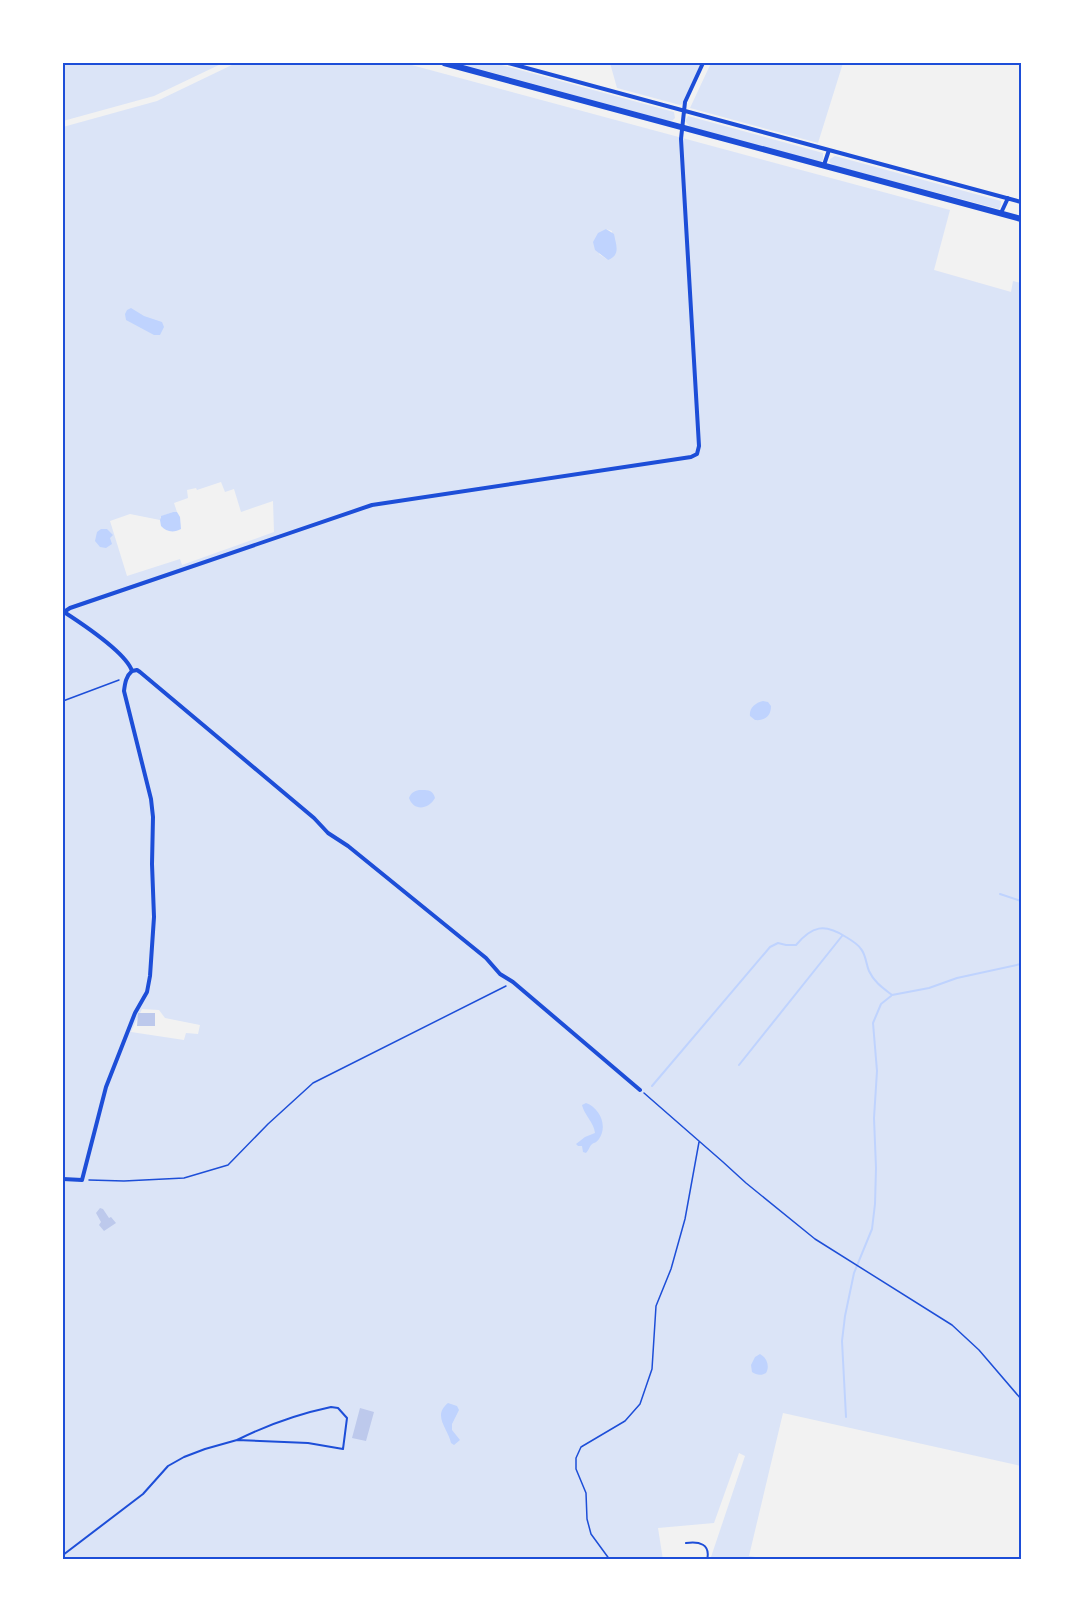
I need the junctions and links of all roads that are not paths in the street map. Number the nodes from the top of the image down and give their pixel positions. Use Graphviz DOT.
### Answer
graph roads {
  1 [pos="444,63"];
  2 [pos="508,63"];
  3 [pos="703,63"];
  4 [pos="683,110"];
  5 [pos="681,126"];
  6 [pos="829,150"];
  7 [pos="824,166"];
  8 [pos="1008,198"];
  9 [pos="1021,202"];
  10 [pos="1001,213"];
  11 [pos="1021,219"];
  12 [pos="64,612"];
  13 [pos="132,671"];
  14 [pos="640,1090"];
  15 [pos="63,1179"];
  16 [pos="237,1440"];
  17 [pos="686,1543"];
  18 [pos="63,1555"];
  19 [pos="707,1560"];
  1 -- 5 [label="main road"];
  2 -- 4 [label="street"];
  3 -- 4 [label="street"];
  4 -- 5 [label="street"];
  4 -- 6 [label="street"];
  5 -- 7 [label="main road"];
  5 -- 12 [label="street"];
  6 -- 7 [label="street"];
  6 -- 8 [label="street"];
  7 -- 10 [label="main road"];
  8 -- 9 [label="street"];
  8 -- 10 [label="street"];
  10 -- 11 [label="main road"];
  12 -- 13 [label="street"];
  13 -- 14 [label="street"];
  13 -- 15 [label="street"];
  16 -- 16 [label="lane"];
  16 -- 18 [label="lane"];
  17 -- 19 [label="lane"];
}
